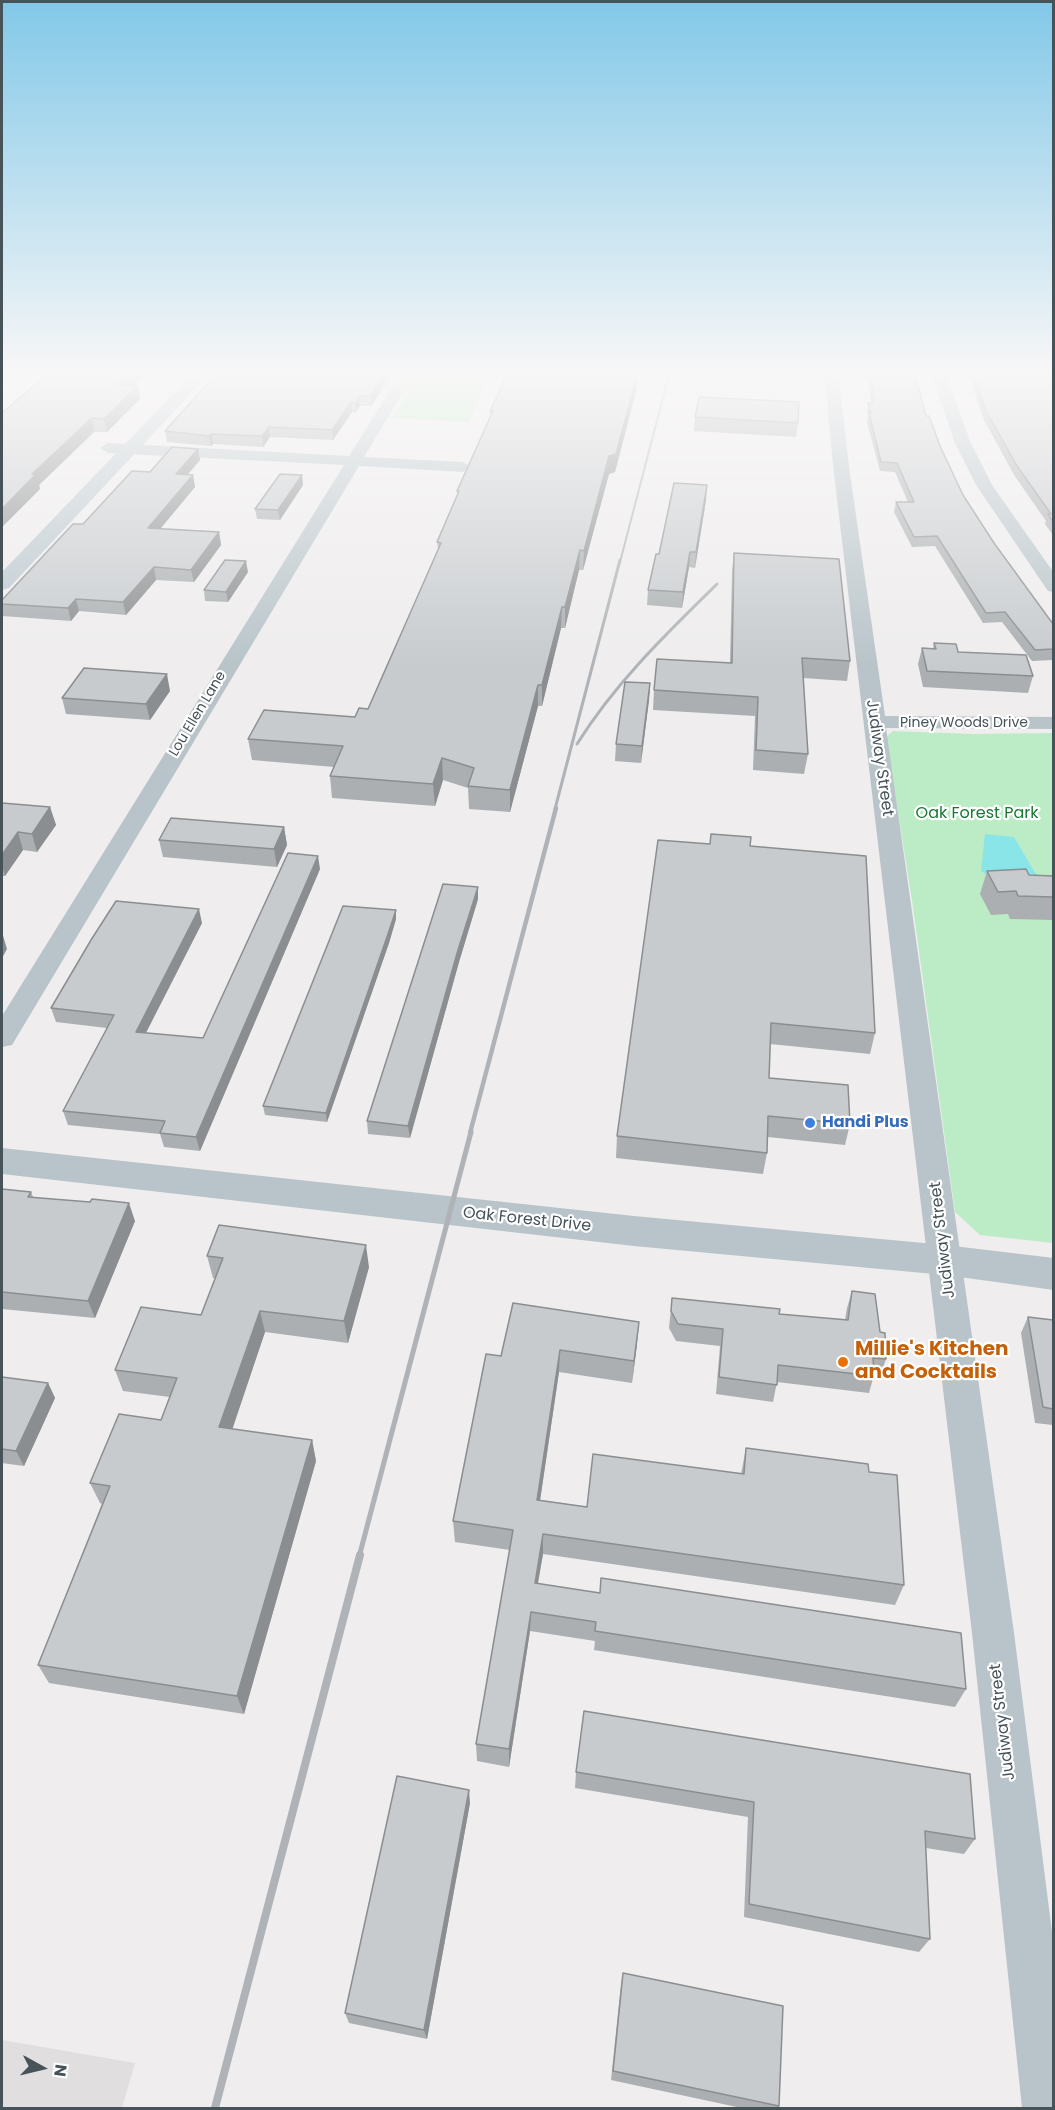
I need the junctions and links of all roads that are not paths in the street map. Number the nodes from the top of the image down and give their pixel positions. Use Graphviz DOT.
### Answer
graph roads {
  1 [pos="90,469"];
  2 [pos="106,469"];
  3 [pos="347,469"];
  4 [pos="842,469"];
  5 [pos="976,469"];
  6 [pos="51,515"];
  7 [pos="2,584"];
  8 [pos="1053,587"];
  9 [pos="875,722"];
  10 [pos="1053,723"];
  11 [pos="2,1038"];
  12 [pos="2,1161"];
  13 [pos="945,1260"];
  14 [pos="1053,1274"];
  15 [pos="1048,2109"];
  1 -- 6 [label="main road"];
  2 -- 6 [label="main road"];
  3 -- 11 [label="street, Lou Ellen Lane"];
  4 -- 9 [label="street, Judiway Street"];
  5 -- 8 [label="street"];
  6 -- 7 [label="main road"];
  9 -- 10 [label="street, Piney Woods Drive"];
  9 -- 13 [label="street, Judiway Street"];
  12 -- 13 [label="street, Oak Forest Drive"];
  13 -- 14 [label="street, Oak Forest Drive"];
  13 -- 15 [label="street, Judiway Street"];
}
